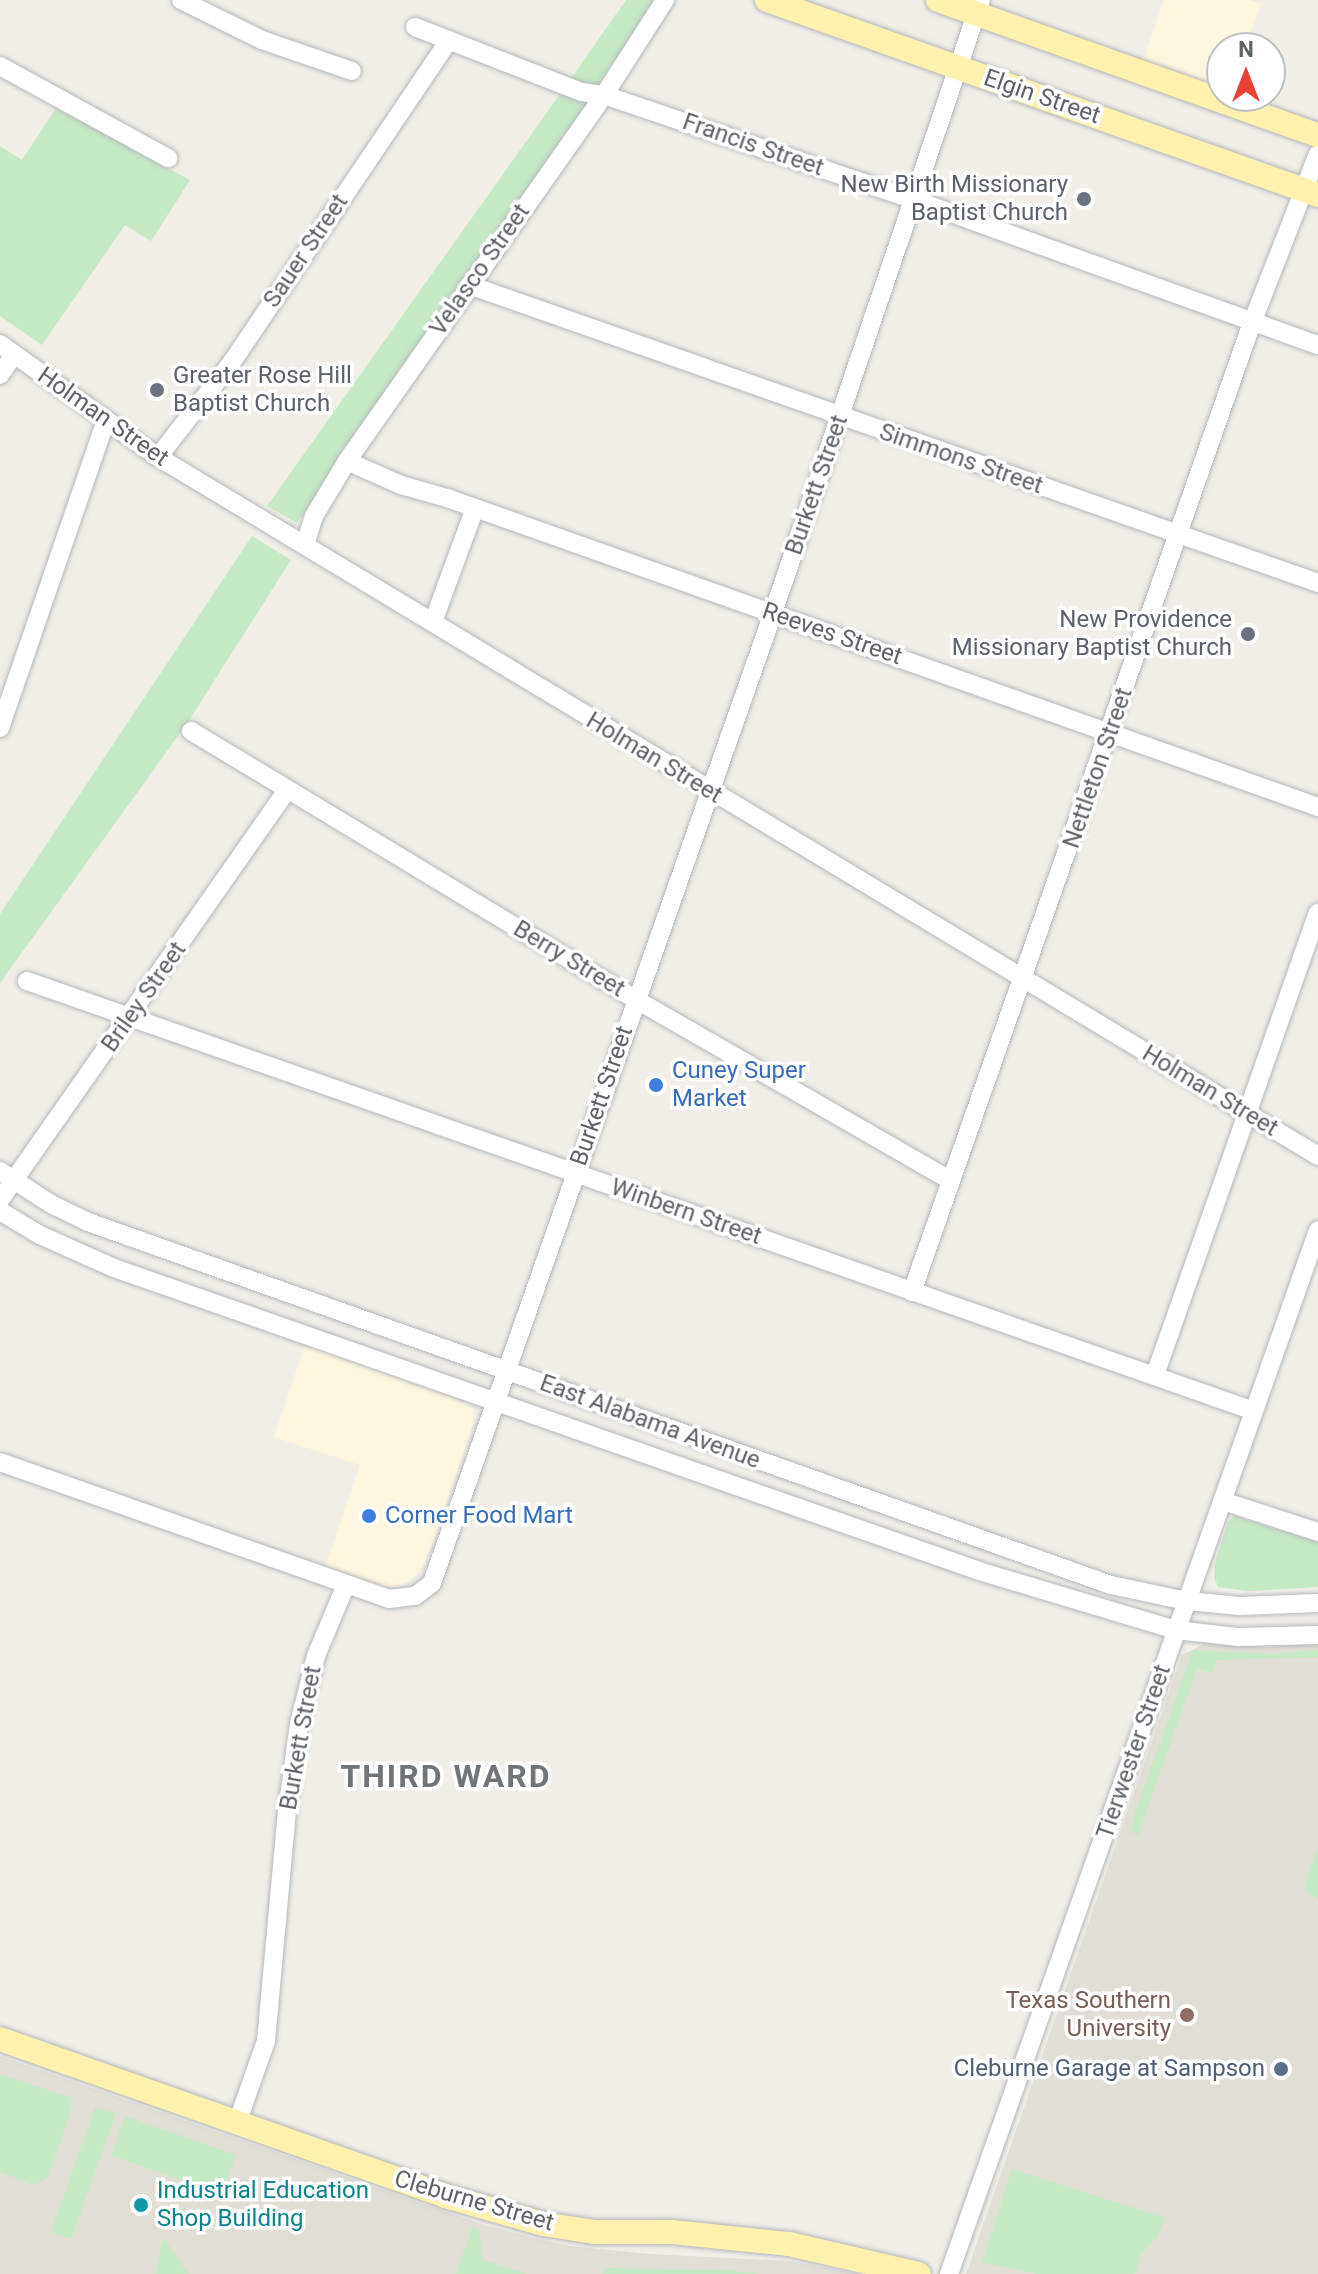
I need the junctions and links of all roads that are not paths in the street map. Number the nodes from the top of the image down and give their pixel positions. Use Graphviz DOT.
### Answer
graph roads {
  1 [pos="181,0"];
  2 [pos="665,0"];
  3 [pos="767,0"];
  4 [pos="938,0"];
  5 [pos="978,7"];
  6 [pos="415,27"];
  7 [pos="449,40"];
  8 [pos="0,66"];
  9 [pos="958,67"];
  10 [pos="352,71"];
  11 [pos="604,95"];
  12 [pos="1318,135"];
  13 [pos="1318,154"];
  14 [pos="168,158"];
  15 [pos="1311,192"];
  16 [pos="912,199"];
  17 [pos="469,285"];
  18 [pos="1252,323"];
  19 [pos="1318,345"];
  20 [pos="7,349"];
  21 [pos="0,375"];
  22 [pos="840,417"];
  23 [pos="106,420"];
  24 [pos="158,457"];
  25 [pos="347,461"];
  26 [pos="475,508"];
  27 [pos="1178,535"];
  28 [pos="305,545"];
  29 [pos="1318,583"];
  30 [pos="773,613"];
  31 [pos="433,622"];
  32 [pos="0,728"];
  33 [pos="191,731"];
  34 [pos="1111,731"];
  35 [pos="286,791"];
  36 [pos="709,791"];
  37 [pos="1318,807"];
  38 [pos="1318,913"];
  39 [pos="1023,979"];
  40 [pos="27,981"];
  41 [pos="635,999"];
  42 [pos="131,1017"];
  43 [pos="1245,1111"];
  44 [pos="1318,1156"];
  45 [pos="575,1173"];
  46 [pos="7,1176"];
  47 [pos="950,1180"];
  48 [pos="0,1200"];
  49 [pos="0,1211"];
  50 [pos="1318,1230"];
  51 [pos="255,1281"];
  52 [pos="912,1292"];
  53 [pos="243,1314"];
  54 [pos="508,1370"];
  55 [pos="1155,1375"];
  56 [pos="494,1404"];
  57 [pos="1254,1411"];
  58 [pos="0,1462"];
  59 [pos="1223,1501"];
  60 [pos="1318,1532"];
  61 [pos="345,1587"];
  62 [pos="1187,1601"];
  63 [pos="1318,1603"];
  64 [pos="1176,1630"];
  65 [pos="1318,1635"];
  66 [pos="0,2039"];
  67 [pos="237,2123"];
  68 [pos="919,2274"];
  69 [pos="949,2274"];
  1 -- 10 [label="street"];
  2 -- 11 [label="street, Velasco Street"];
  3 -- 9 [label="main road, Elgin Street"];
  4 -- 5 [label="main road"];
  5 -- 9 [label="street, Burkett Street"];
  5 -- 12 [label="main road"];
  6 -- 7 [label="street, Francis Street"];
  7 -- 11 [label="street, Francis Street"];
  7 -- 24 [label="street, Sauer Street"];
  8 -- 14 [label="street"];
  9 -- 15 [label="main road, Elgin Street"];
  9 -- 16 [label="street, Burkett Street"];
  11 -- 16 [label="street, Francis Street"];
  11 -- 17 [label="street, Velasco Street"];
  13 -- 15 [label="street, Nettleton Street"];
  15 -- 18 [label="street, Nettleton Street"];
  16 -- 18 [label="street, Francis Street"];
  16 -- 22 [label="street, Burkett Street"];
  17 -- 22 [label="street, Simmons Street"];
  17 -- 25 [label="street, Velasco Street"];
  18 -- 19 [label="street, Francis Street"];
  18 -- 27 [label="street, Nettleton Street"];
  20 -- 21 [label="street"];
  20 -- 23 [label="street, Holman Street"];
  22 -- 27 [label="street, Simmons Street"];
  22 -- 30 [label="street, Burkett Street"];
  23 -- 24 [label="street, Holman Street"];
  23 -- 32 [label="street"];
  24 -- 28 [label="street, Holman Street"];
  25 -- 26 [label="street, Reeves Street"];
  25 -- 28 [label="street, Velasco Street"];
  26 -- 30 [label="street, Reeves Street"];
  26 -- 31 [label="street"];
  27 -- 29 [label="street, Simmons Street"];
  27 -- 34 [label="street, Nettleton Street"];
  28 -- 31 [label="street, Holman Street"];
  30 -- 34 [label="street, Reeves Street"];
  30 -- 36 [label="street, Burkett Street"];
  31 -- 36 [label="street, Holman Street"];
  33 -- 35 [label="street, Berry Street"];
  34 -- 37 [label="street, Reeves Street"];
  34 -- 39 [label="street, Nettleton Street"];
  35 -- 41 [label="street, Berry Street"];
  35 -- 42 [label="street, Briley Street"];
  36 -- 39 [label="street, Holman Street"];
  36 -- 41 [label="street, Burkett Street"];
  38 -- 43 [label="street"];
  39 -- 43 [label="street, Holman Street"];
  39 -- 47 [label="street, Nettleton Street"];
  40 -- 42 [label="street, Winbern Street"];
  41 -- 45 [label="street, Burkett Street"];
  41 -- 47 [label="street, Berry Street"];
  42 -- 45 [label="street, Winbern Street"];
  42 -- 46 [label="street, Briley Street"];
  43 -- 44 [label="street, Holman Street"];
  43 -- 55 [label="street"];
  45 -- 52 [label="street, Winbern Street"];
  45 -- 54 [label="street, Burkett Street"];
  46 -- 48 [label="street, Briley Street"];
  46 -- 51 [label="street, East Alabama Avenue"];
  47 -- 52 [label="street, Nettleton Street"];
  49 -- 53 [label="street, East Alabama Avenue"];
  50 -- 57 [label="street, Tierwester Street"];
  51 -- 53 [label="street"];
  51 -- 54 [label="street, East Alabama Avenue"];
  52 -- 55 [label="street, Winbern Street"];
  53 -- 56 [label="street, East Alabama Avenue"];
  54 -- 56 [label="street, Burkett Street"];
  54 -- 62 [label="street, East Alabama Avenue"];
  55 -- 57 [label="street, Winbern Street"];
  56 -- 61 [label="street, Burkett Street"];
  56 -- 64 [label="street, East Alabama Avenue"];
  57 -- 59 [label="street, Tierwester Street"];
  58 -- 61 [label="street"];
  59 -- 60 [label="street"];
  59 -- 62 [label="street, Tierwester Street"];
  61 -- 67 [label="street, Burkett Street"];
  62 -- 63 [label="street, East Alabama Avenue"];
  62 -- 64 [label="street, Tierwester Street"];
  64 -- 65 [label="street, East Alabama Avenue"];
  64 -- 69 [label="street, Tierwester Street"];
  66 -- 67 [label="main road, Cleburne Street"];
  67 -- 68 [label="main road, Cleburne Street"];
}
